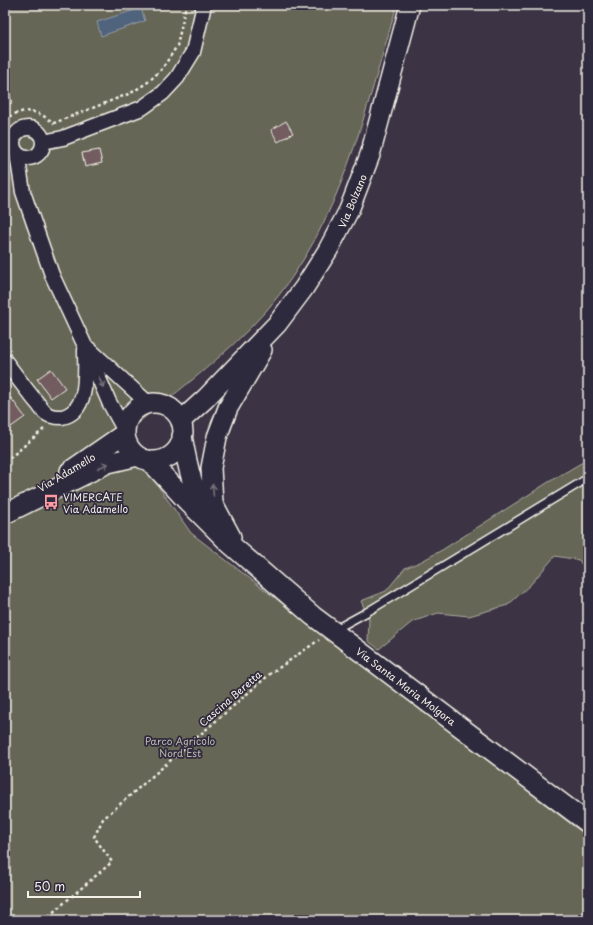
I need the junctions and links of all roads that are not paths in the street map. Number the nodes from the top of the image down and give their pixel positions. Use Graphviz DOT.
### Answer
graph roads {
  1 [pos="204,5"];
  2 [pos="410,5"];
  3 [pos="9,136"];
  4 [pos="43,142"];
  5 [pos="17,154"];
  6 [pos="277,324"];
  7 [pos="85,346"];
  8 [pos="5,361"];
  9 [pos="236,367"];
  10 [pos="149,404"];
  11 [pos="167,406"];
  12 [pos="182,429"];
  13 [pos="125,432"];
  14 [pos="143,458"];
  15 [pos="588,478"];
  16 [pos="5,508"];
  17 [pos="5,514"];
  18 [pos="233,547"];
  19 [pos="332,631"];
  20 [pos="588,823"];
  1 -- 4 [label="street"];
  2 -- 6 [label="street, Via Bolzano"];
  3 -- 4 [label="street"];
  3 -- 5 [label="street"];
  4 -- 5 [label="street"];
  5 -- 7 [label="street"];
  6 -- 9 [label="street, Via Bolzano"];
  18 -- 6 [label="street, one-way"];
  7 -- 8 [label="street"];
  7 -- 10 [label="street"];
  7 -- 13 [label="street, one-way"];
  9 -- 11 [label="street, Via Bolzano"];
  9 -- 12 [label="street, Via Bolzano"];
  10 -- 11 [label="street"];
  10 -- 13 [label="street"];
  11 -- 12 [label="street"];
  12 -- 14 [label="street"];
  12 -- 18 [label="street, Via Santa Maria Molgora"];
  13 -- 14 [label="street"];
  13 -- 16 [label="street, Via Adamello"];
  17 -- 14 [label="street, Via Adamello, one-way"];
  14 -- 18 [label="street, Via Santa Maria Molgora"];
  15 -- 19 [label="lane"];
  18 -- 19 [label="street, Via Santa Maria Molgora"];
  19 -- 20 [label="street, Via Santa Maria Molgora"];
}
